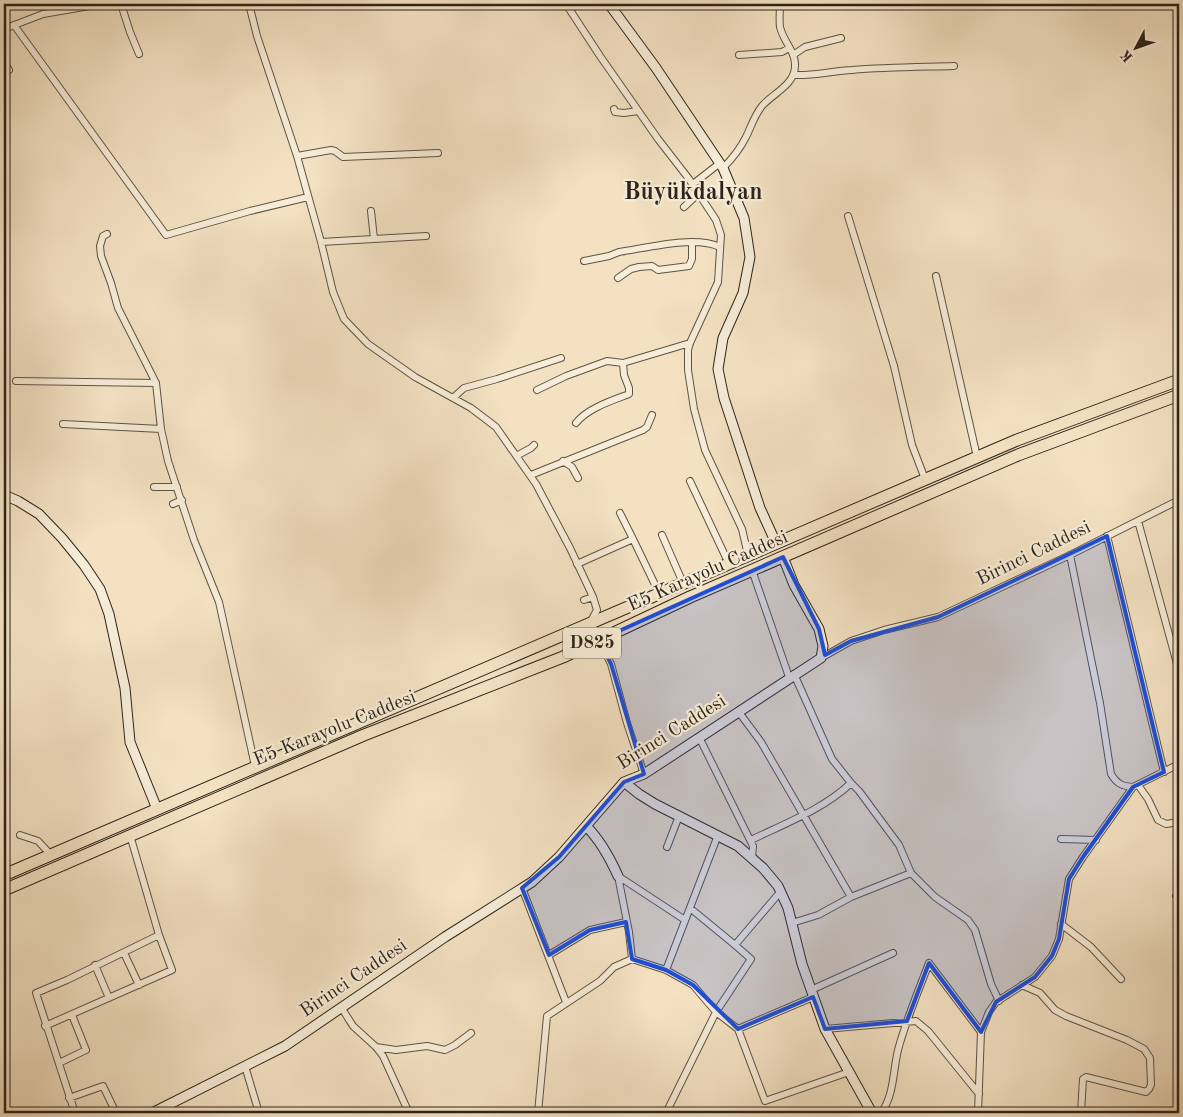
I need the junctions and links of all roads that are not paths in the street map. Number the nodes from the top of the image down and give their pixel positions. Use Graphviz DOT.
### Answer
graph roads {
  1 [pos="102,4"];
  2 [pos="121,4"];
  3 [pos="249,4"];
  4 [pos="566,4"];
  5 [pos="608,4"];
  6 [pos="780,4"];
  7 [pos="14,25"];
  8 [pos="4,29"];
  9 [pos="841,38"];
  10 [pos="791,51"];
  11 [pos="139,54"];
  12 [pos="739,55"];
  13 [pos="4,62"];
  14 [pos="954,66"];
  15 [pos="9,70"];
  16 [pos="794,74"];
  17 [pos="614,109"];
  18 [pos="638,111"];
  19 [pos="438,153"];
  20 [pos="297,156"];
  21 [pos="722,165"];
  22 [pos="692,184"];
  23 [pos="698,193"];
  24 [pos="308,197"];
  25 [pos="684,207"];
  26 [pos="371,211"];
  27 [pos="848,216"];
  28 [pos="107,234"];
  29 [pos="426,236"];
  30 [pos="374,239"];
  31 [pos="321,242"];
  32 [pos="692,242"];
  33 [pos="720,247"];
  34 [pos="584,260"];
  35 [pos="936,276"];
  36 [pos="618,278"];
  37 [pos="690,343"];
  38 [pos="561,358"];
  39 [pos="623,363"];
  40 [pos="1179,380"];
  41 [pos="16,381"];
  42 [pos="156,383"];
  43 [pos="537,390"];
  44 [pos="1179,394"];
  45 [pos="453,398"];
  46 [pos="652,415"];
  47 [pos="576,423"];
  48 [pos="63,424"];
  49 [pos="161,429"];
  50 [pos="534,445"];
  51 [pos="518,455"];
  52 [pos="977,457"];
  53 [pos="563,461"];
  54 [pos="530,475"];
  55 [pos="578,478"];
  56 [pos="925,479"];
  57 [pos="690,481"];
  58 [pos="154,487"];
  59 [pos="176,487"];
  60 [pos="4,496"];
  61 [pos="182,500"];
  62 [pos="1179,500"];
  63 [pos="174,504"];
  64 [pos="620,512"];
  65 [pos="1138,521"];
  66 [pos="662,535"];
  67 [pos="1107,536"];
  68 [pos="633,539"];
  69 [pos="776,543"];
  70 [pos="748,555"];
  71 [pos="1070,555"];
  72 [pos="783,557"];
  73 [pos="577,564"];
  74 [pos="729,564"];
  75 [pos="752,570"];
  76 [pos="683,583"];
  77 [pos="659,593"];
  78 [pos="593,597"];
  79 [pos="584,600"];
  80 [pos="604,617"];
  81 [pos="587,624"];
  82 [pos="612,634"];
  83 [pos="595,642"];
  84 [pos="821,658"];
  85 [pos="1179,671"];
  86 [pos="792,676"];
  87 [pos="738,711"];
  88 [pos="699,737"];
  89 [pos="1179,764"];
  90 [pos="255,766"];
  91 [pos="1164,772"];
  92 [pos="644,774"];
  93 [pos="624,782"];
  94 [pos="851,783"];
  95 [pos="1136,786"];
  96 [pos="157,809"];
  97 [pos="803,814"];
  98 [pos="679,816"];
  99 [pos="1179,822"];
  100 [pos="586,826"];
  101 [pos="20,834"];
  102 [pos="130,835"];
  103 [pos="718,835"];
  104 [pos="751,840"];
  105 [pos="1061,840"];
  106 [pos="1096,840"];
  107 [pos="667,846"];
  108 [pos="52,855"];
  109 [pos="752,858"];
  110 [pos="910,873"];
  111 [pos="4,875"];
  112 [pos="618,876"];
  113 [pos="522,888"];
  114 [pos="4,890"];
  115 [pos="781,891"];
  116 [pos="1179,894"];
  117 [pos="851,896"];
  118 [pos="1179,901"];
  119 [pos="690,908"];
  120 [pos="685,920"];
  121 [pos="626,922"];
  122 [pos="792,922"];
  123 [pos="1061,924"];
  124 [pos="159,935"];
  125 [pos="735,945"];
  126 [pos="124,953"];
  127 [pos="894,953"];
  128 [pos="549,955"];
  129 [pos="632,959"];
  130 [pos="96,965"];
  131 [pos="666,970"];
  132 [pos="1122,979"];
  133 [pos="139,984"];
  134 [pos="1022,985"];
  135 [pos="812,993"];
  136 [pos="109,998"];
  137 [pos="999,1000"];
  138 [pos="566,1002"];
  139 [pos="341,1007"];
  140 [pos="716,1012"];
  141 [pos="72,1015"];
  142 [pos="906,1021"];
  143 [pos="45,1026"];
  144 [pos="738,1029"];
  145 [pos="825,1029"];
  146 [pos="981,1032"];
  147 [pos="471,1033"];
  148 [pos="376,1047"];
  149 [pos="59,1063"];
  150 [pos="245,1066"];
  151 [pos="849,1072"];
  152 [pos="979,1094"];
  153 [pos="69,1098"];
  154 [pos="75,1113"];
  155 [pos="116,1113"];
  156 [pos="152,1113"];
  157 [pos="259,1113"];
  158 [pos="409,1113"];
  159 [pos="538,1113"];
  160 [pos="666,1113"];
  161 [pos="872,1113"];
  162 [pos="881,1113"];
  163 [pos="978,1113"];
  164 [pos="1081,1113"];
  1 -- 7 [label="street"];
  2 -- 11 [label="street"];
  3 -- 20 [label="street"];
  4 -- 18 [label="street"];
  5 -- 21 [label="street"];
  6 -- 10 [label="street"];
  7 -- 8 [label="street"];
  7 -- 24 [label="street"];
  9 -- 10 [label="street"];
  10 -- 12 [label="street"];
  10 -- 16 [label="street"];
  13 -- 15 [label="street"];
  14 -- 16 [label="street"];
  16 -- 21 [label="street"];
  17 -- 18 [label="street"];
  18 -- 22 [label="street"];
  19 -- 20 [label="street"];
  20 -- 24 [label="street"];
  21 -- 22 [label="street"];
  21 -- 69 [label="street"];
  22 -- 23 [label="street"];
  23 -- 25 [label="street"];
  23 -- 33 [label="street"];
  24 -- 31 [label="street"];
  26 -- 30 [label="street"];
  27 -- 56 [label="street"];
  28 -- 42 [label="street"];
  29 -- 30 [label="street"];
  30 -- 31 [label="street"];
  31 -- 45 [label="street"];
  32 -- 33 [label="street"];
  32 -- 34 [label="street"];
  32 -- 36 [label="street"];
  33 -- 37 [label="street"];
  35 -- 52 [label="street"];
  37 -- 39 [label="street"];
  37 -- 70 [label="street"];
  38 -- 45 [label="street"];
  39 -- 43 [label="street"];
  39 -- 47 [label="street"];
  40 -- 52 [label="highway, E5 Karayolu Caddesi / D825"];
  41 -- 42 [label="street"];
  42 -- 49 [label="street"];
  44 -- 72 [label="highway, E5 Karayolu Caddesi / D825"];
  45 -- 51 [label="street"];
  46 -- 53 [label="street"];
  48 -- 49 [label="street"];
  49 -- 59 [label="street"];
  50 -- 51 [label="street"];
  51 -- 54 [label="street"];
  52 -- 56 [label="highway, E5 Karayolu Caddesi / D825"];
  53 -- 54 [label="street"];
  53 -- 55 [label="street"];
  54 -- 73 [label="street"];
  56 -- 69 [label="highway, E5 Karayolu Caddesi / D825"];
  57 -- 74 [label="street"];
  58 -- 59 [label="street"];
  59 -- 61 [label="street"];
  60 -- 96 [label="street"];
  61 -- 63 [label="street"];
  61 -- 90 [label="street"];
  62 -- 65 [label="street, Birinci Caddesi"];
  64 -- 68 [label="street"];
  65 -- 67 [label="street, Birinci Caddesi"];
  65 -- 85 [label="street"];
  66 -- 76 [label="street"];
  67 -- 71 [label="street, Birinci Caddesi"];
  67 -- 91 [label="street"];
  68 -- 73 [label="street"];
  68 -- 77 [label="street"];
  69 -- 70 [label="highway, E5 Karayolu Caddesi / D825"];
  70 -- 74 [label="highway, E5 Karayolu Caddesi / D825"];
  71 -- 84 [label="street, Birinci Caddesi"];
  71 -- 95 [label="street"];
  72 -- 75 [label="highway, E5 Karayolu Caddesi / D825"];
  72 -- 84 [label="street"];
  73 -- 78 [label="street"];
  74 -- 76 [label="highway, E5 Karayolu Caddesi / D825"];
  75 -- 82 [label="highway, E5 Karayolu Caddesi / D825"];
  75 -- 86 [label="street"];
  76 -- 77 [label="highway, E5 Karayolu Caddesi / D825"];
  77 -- 80 [label="highway, E5 Karayolu Caddesi / D825"];
  78 -- 79 [label="street"];
  78 -- 81 [label="street"];
  80 -- 81 [label="highway, E5 Karayolu Caddesi / D825"];
  80 -- 82 [label="highway"];
  81 -- 83 [label="highway"];
  81 -- 90 [label="highway, E5 Karayolu Caddesi / D825"];
  82 -- 83 [label="highway, E5 Karayolu Caddesi / D825"];
  83 -- 92 [label="street"];
  83 -- 102 [label="highway, E5 Karayolu Caddesi / D825"];
  84 -- 86 [label="street, Birinci Caddesi"];
  86 -- 87 [label="street, Birinci Caddesi"];
  86 -- 94 [label="street"];
  87 -- 88 [label="street, Birinci Caddesi"];
  87 -- 97 [label="street"];
  88 -- 92 [label="street, Birinci Caddesi"];
  88 -- 104 [label="street"];
  89 -- 91 [label="street"];
  90 -- 96 [label="highway, E5 Karayolu Caddesi / D825"];
  91 -- 95 [label="street"];
  92 -- 93 [label="street, Birinci Caddesi"];
  93 -- 98 [label="street"];
  93 -- 100 [label="street, Birinci Caddesi"];
  94 -- 97 [label="street"];
  94 -- 110 [label="street"];
  95 -- 99 [label="street"];
  95 -- 106 [label="street"];
  96 -- 108 [label="highway, E5 Karayolu Caddesi / D825"];
  97 -- 104 [label="street"];
  97 -- 117 [label="street"];
  98 -- 103 [label="street"];
  98 -- 107 [label="street"];
  100 -- 112 [label="street"];
  100 -- 113 [label="street, Birinci Caddesi"];
  101 -- 108 [label="street"];
  102 -- 114 [label="highway, E5 Karayolu Caddesi / D825"];
  102 -- 124 [label="street"];
  103 -- 109 [label="street"];
  103 -- 119 [label="street"];
  104 -- 109 [label="street"];
  105 -- 106 [label="street"];
  106 -- 123 [label="street"];
  108 -- 111 [label="highway, E5 Karayolu Caddesi / D825"];
  109 -- 115 [label="street"];
  110 -- 117 [label="street"];
  110 -- 137 [label="street"];
  112 -- 120 [label="street"];
  112 -- 121 [label="street"];
  113 -- 128 [label="street"];
  113 -- 139 [label="street, Birinci Caddesi"];
  115 -- 122 [label="street"];
  115 -- 125 [label="street"];
  116 -- 118 [label="street"];
  117 -- 122 [label="street"];
  119 -- 120 [label="street"];
  119 -- 125 [label="street"];
  120 -- 131 [label="street"];
  121 -- 128 [label="street"];
  121 -- 129 [label="street"];
  122 -- 135 [label="street"];
  123 -- 132 [label="street"];
  123 -- 134 [label="street"];
  124 -- 126 [label="street"];
  124 -- 133 [label="street"];
  125 -- 140 [label="street"];
  126 -- 130 [label="street"];
  126 -- 133 [label="street"];
  127 -- 135 [label="street"];
  128 -- 138 [label="street"];
  129 -- 131 [label="street"];
  129 -- 138 [label="street"];
  130 -- 136 [label="street"];
  130 -- 143 [label="street"];
  131 -- 140 [label="street"];
  133 -- 136 [label="street"];
  134 -- 137 [label="street"];
  134 -- 164 [label="street"];
  135 -- 144 [label="street"];
  135 -- 145 [label="street"];
  136 -- 141 [label="street"];
  137 -- 146 [label="street"];
  138 -- 159 [label="street"];
  139 -- 148 [label="street"];
  139 -- 150 [label="street, Birinci Caddesi"];
  140 -- 144 [label="street"];
  140 -- 160 [label="street"];
  141 -- 143 [label="street"];
  141 -- 149 [label="street"];
  142 -- 145 [label="street"];
  142 -- 146 [label="street"];
  142 -- 152 [label="street"];
  142 -- 162 [label="street"];
  143 -- 149 [label="street"];
  144 -- 151 [label="street"];
  145 -- 151 [label="street"];
  146 -- 152 [label="street"];
  147 -- 148 [label="street"];
  148 -- 158 [label="street"];
  149 -- 153 [label="street"];
  150 -- 156 [label="street, Birinci Caddesi"];
  150 -- 157 [label="street"];
  151 -- 161 [label="street"];
  152 -- 163 [label="street"];
  153 -- 154 [label="street"];
  153 -- 155 [label="street"];
}
